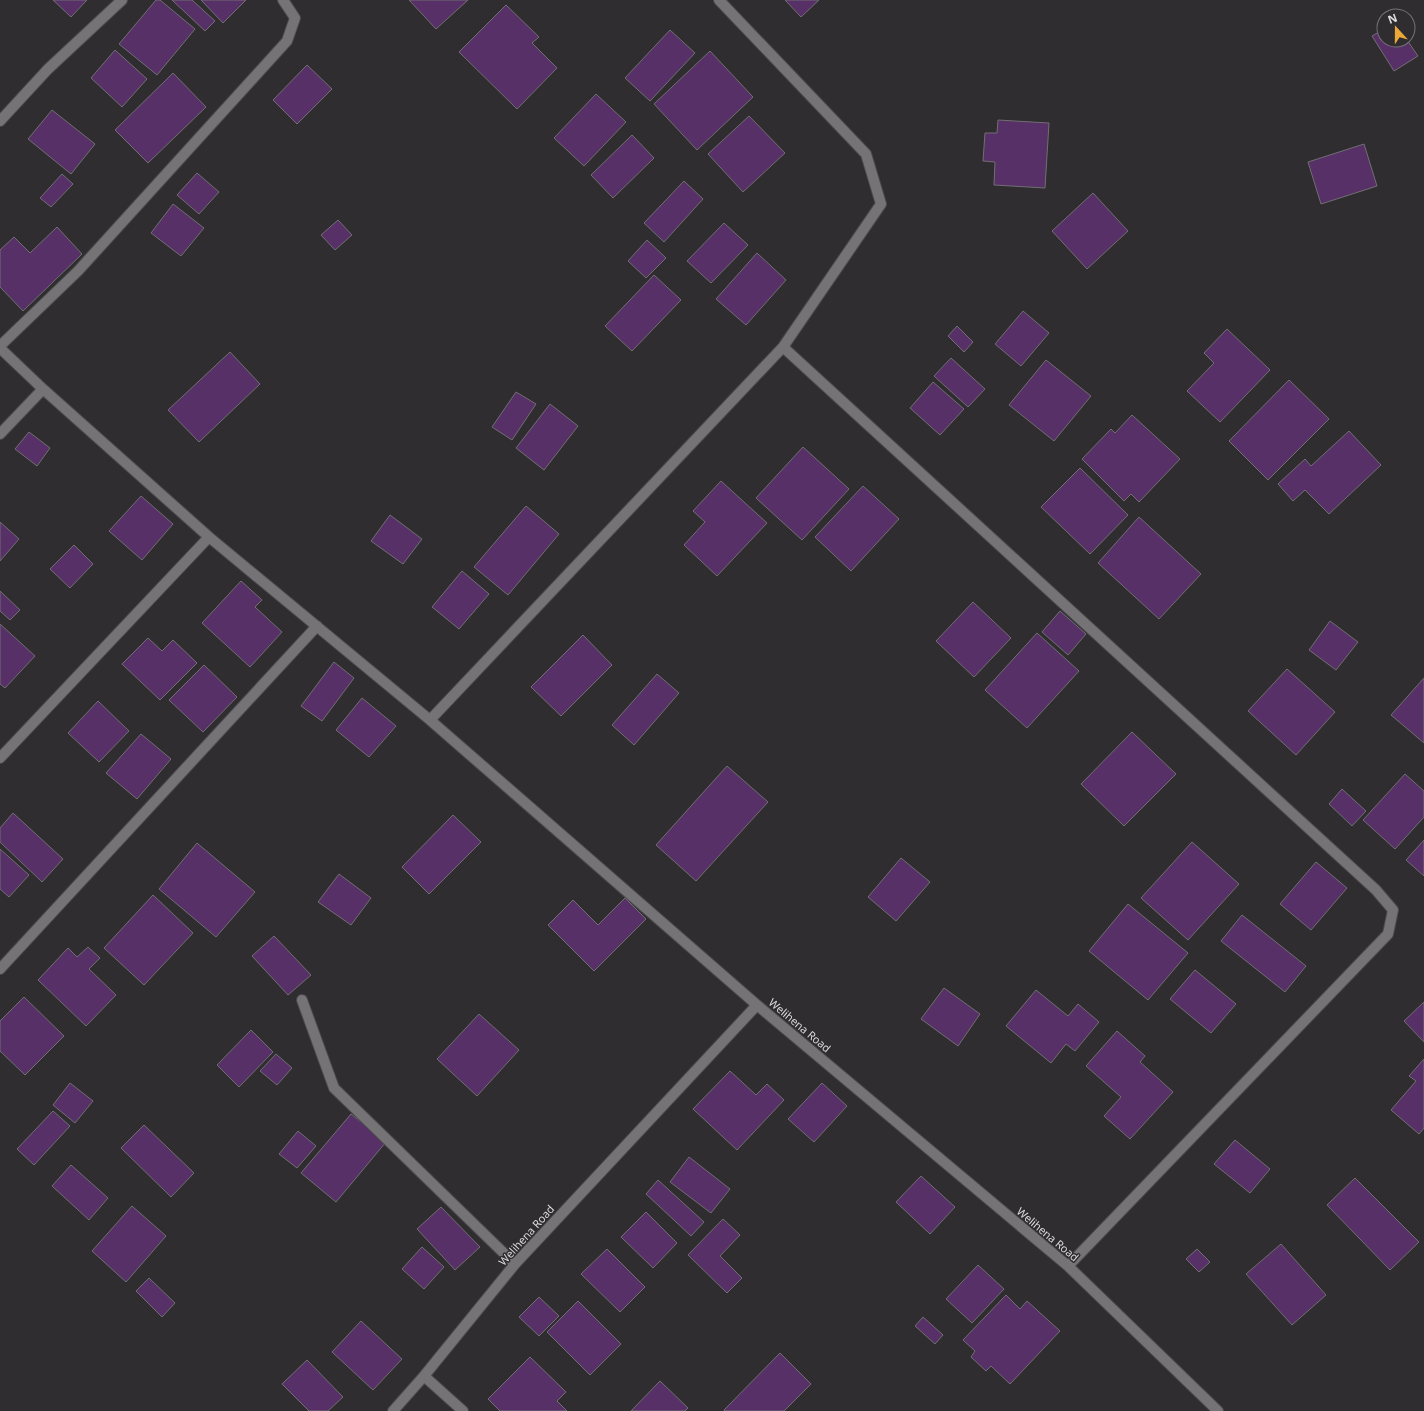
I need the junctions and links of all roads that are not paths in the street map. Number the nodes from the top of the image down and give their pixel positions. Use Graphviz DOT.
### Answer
graph roads {
  1 [pos="122,0"];
  2 [pos="283,0"];
  3 [pos="720,0"];
  4 [pos="0,120"];
  5 [pos="0,347"];
  6 [pos="783,347"];
  7 [pos="43,389"];
  8 [pos="0,434"];
  9 [pos="209,537"];
  10 [pos="317,626"];
  11 [pos="430,720"];
  12 [pos="0,758"];
  13 [pos="0,969"];
  14 [pos="302,1000"];
  15 [pos="756,1005"];
  16 [pos="515,1264"];
  17 [pos="1068,1266"];
  18 [pos="424,1376"];
  19 [pos="393,1411"];
  20 [pos="463,1411"];
  21 [pos="1218,1411"];
  1 -- 4 [label="street"];
  2 -- 5 [label="street"];
  3 -- 6 [label="street"];
  5 -- 7 [label="street"];
  6 -- 11 [label="street"];
  6 -- 17 [label="street"];
  7 -- 8 [label="street"];
  7 -- 9 [label="street"];
  9 -- 10 [label="street"];
  9 -- 12 [label="street"];
  10 -- 11 [label="street"];
  10 -- 13 [label="street"];
  11 -- 15 [label="street"];
  14 -- 16 [label="street"];
  15 -- 16 [label="street, Welihena Road"];
  15 -- 17 [label="street, Welihena Road"];
  16 -- 18 [label="street, Welihena Road"];
  17 -- 21 [label="street, Welihena Road"];
  18 -- 19 [label="street, Welihena Road"];
  18 -- 20 [label="street"];
}
